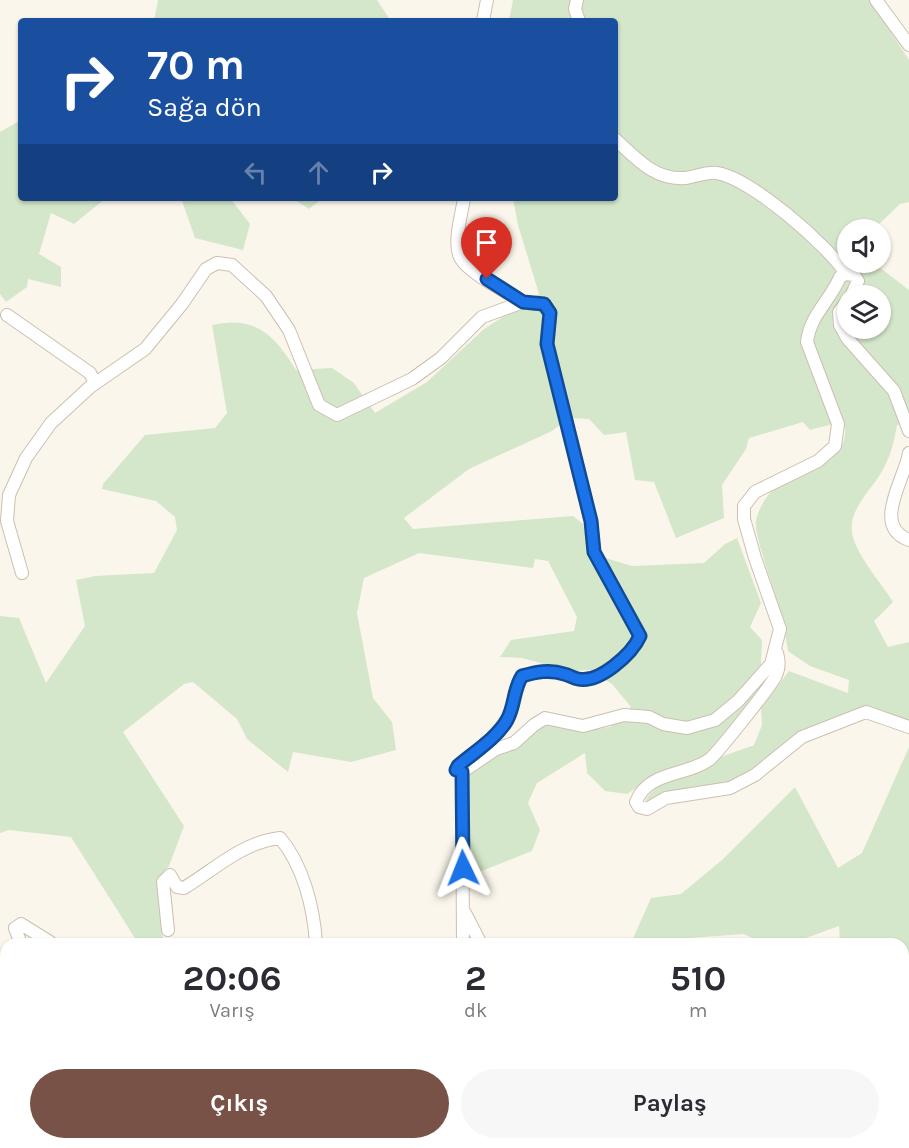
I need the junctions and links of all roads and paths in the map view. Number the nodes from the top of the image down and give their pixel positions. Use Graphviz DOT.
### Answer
graph roads {
  1 [pos="487,0"];
  2 [pos="577,0"];
  3 [pos="876,0"];
  4 [pos="484,18"];
  5 [pos="578,18"];
  6 [pos="909,45"];
  7 [pos="618,142"];
  8 [pos="464,201"];
  9 [pos="846,274"];
  10 [pos="856,285"];
  11 [pos="523,302"];
  12 [pos="8,315"];
  13 [pos="848,339"];
  14 [pos="96,383"];
  15 [pos="909,431"];
  16 [pos="909,453"];
  17 [pos="909,540"];
  18 [pos="22,573"];
  19 [pos="776,646"];
  20 [pos="909,728"];
  21 [pos="462,772"];
  22 [pos="464,912"];
  23 [pos="168,930"];
  24 [pos="19,938"];
  25 [pos="44,938"];
  26 [pos="315,938"];
  27 [pos="463,938"];
  28 [pos="478,938"];
  1 -- 4 [label="street"];
  2 -- 5 [label="street"];
  3 -- 6 [label="street"];
  7 -- 9 [label="street"];
  8 -- 11 [label="street"];
  9 -- 10 [label="street"];
  9 -- 19 [label="street"];
  11 -- 14 [label="street"];
  11 -- 21 [label="street"];
  12 -- 14 [label="street"];
  13 -- 15 [label="street"];
  14 -- 18 [label="street"];
  16 -- 17 [label="street"];
  19 -- 20 [label="street"];
  19 -- 21 [label="street"];
  21 -- 22 [label="street"];
  22 -- 27 [label="street"];
  22 -- 28 [label="street"];
  23 -- 26 [label="street"];
  24 -- 25 [label="street"];
}
